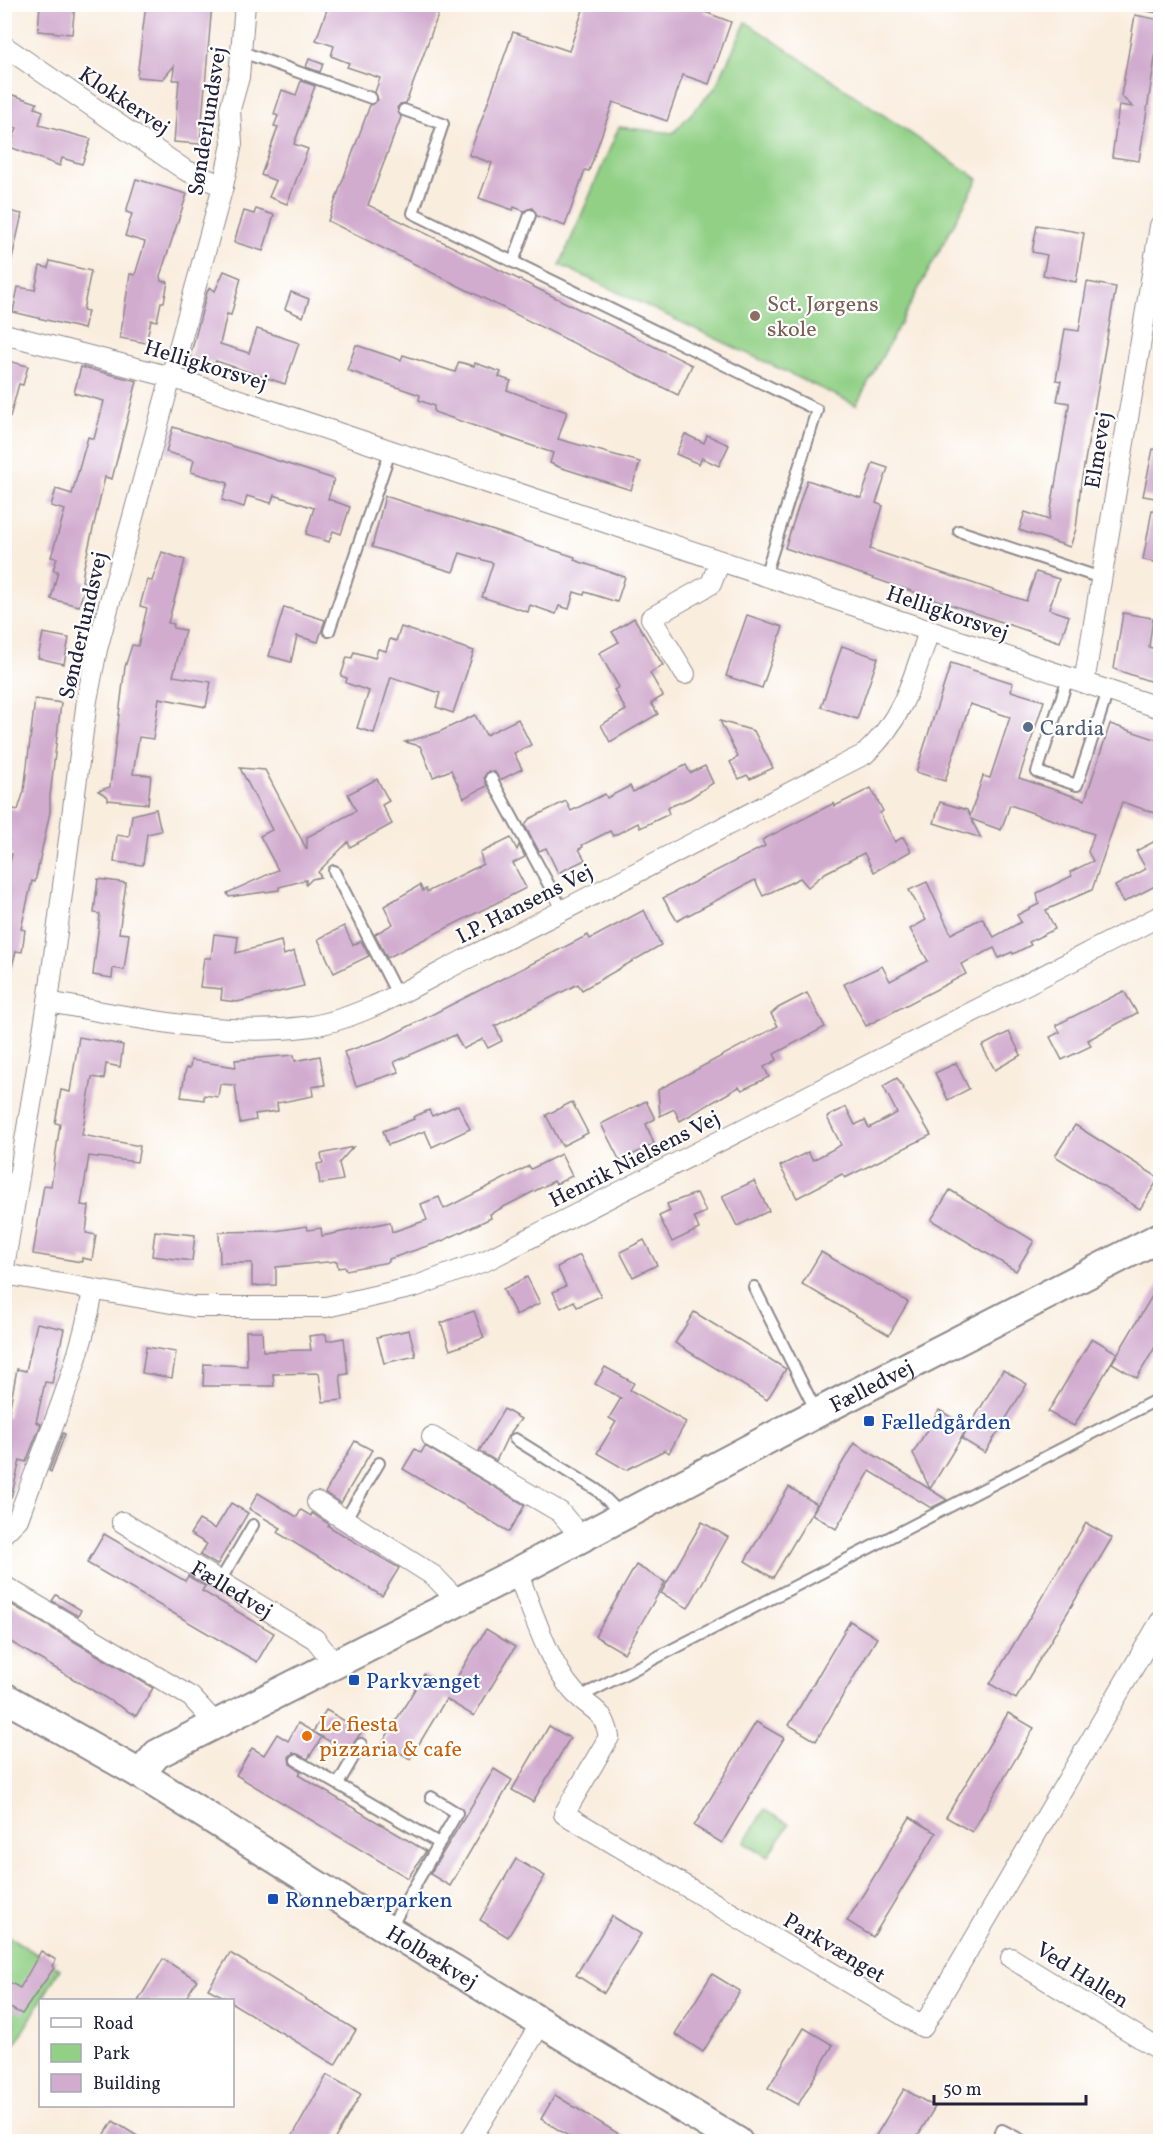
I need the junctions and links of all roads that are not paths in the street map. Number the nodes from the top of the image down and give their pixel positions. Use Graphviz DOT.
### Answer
graph roads {
  1 [pos="245,4"];
  2 [pos="1144,4"];
  3 [pos="1161,7"];
  4 [pos="4,46"];
  5 [pos="242,52"];
  6 [pos="371,98"];
  7 [pos="404,110"];
  8 [pos="223,186"];
  9 [pos="530,215"];
  10 [pos="1161,226"];
  11 [pos="513,262"];
  12 [pos="4,334"];
  13 [pos="171,377"];
  14 [pos="391,449"];
  15 [pos="959,531"];
  16 [pos="720,561"];
  17 [pos="765,576"];
  18 [pos="1101,578"];
  19 [pos="328,630"];
  20 [pos="929,632"];
  21 [pos="685,674"];
  22 [pos="1076,680"];
  23 [pos="1108,691"];
  24 [pos="1161,708"];
  25 [pos="491,778"];
  26 [pos="334,871"];
  27 [pos="563,911"];
  28 [pos="1161,916"];
  29 [pos="397,994"];
  30 [pos="48,1002"];
  31 [pos="1161,1238"];
  32 [pos="4,1267"];
  33 [pos="4,1274"];
  34 [pos="754,1287"];
  35 [pos="93,1291"];
  36 [pos="1161,1398"];
  37 [pos="817,1413"];
  38 [pos="432,1437"];
  39 [pos="515,1439"];
  40 [pos="379,1463"];
  41 [pos="317,1502"];
  42 [pos="623,1516"];
  43 [pos="345,1520"];
  44 [pos="122,1522"];
  45 [pos="253,1525"];
  46 [pos="4,1533"];
  47 [pos="582,1538"];
  48 [pos="517,1572"];
  49 [pos="220,1581"];
  50 [pos="4,1586"];
  51 [pos="458,1601"];
  52 [pos="1161,1622"];
  53 [pos="335,1664"];
  54 [pos="580,1696"];
  55 [pos="4,1697"];
  56 [pos="216,1724"];
  57 [pos="361,1744"];
  58 [pos="296,1760"];
  59 [pos="140,1774"];
  60 [pos="338,1784"];
  61 [pos="431,1797"];
  62 [pos="439,1843"];
  63 [pos="389,1930"];
  64 [pos="1011,1958"];
  65 [pos="541,2023"];
  66 [pos="1161,2050"];
  67 [pos="469,2142"];
  68 [pos="738,2142"];
  69 [pos="995,2142"];
  70 [pos="1025,2142"];
  1 -- 5 [label="street, Sønderlundsvej"];
  2 -- 3 [label="lane"];
  4 -- 8 [label="street, Klokkervej"];
  5 -- 6 [label="lane"];
  5 -- 8 [label="street, Sønderlundsvej"];
  7 -- 11 [label="lane"];
  8 -- 13 [label="street, Sønderlundsvej"];
  9 -- 11 [label="lane"];
  10 -- 18 [label="street, Elmevej"];
  11 -- 17 [label="lane"];
  12 -- 13 [label="street, Helligkorsvej"];
  13 -- 14 [label="street, Helligkorsvej"];
  13 -- 30 [label="street, Sønderlundsvej"];
  14 -- 16 [label="street, Helligkorsvej"];
  14 -- 19 [label="lane"];
  15 -- 18 [label="lane"];
  16 -- 17 [label="street, Helligkorsvej"];
  16 -- 21 [label="street"];
  17 -- 20 [label="street, Helligkorsvej"];
  18 -- 22 [label="street, Elmevej"];
  20 -- 22 [label="street, Helligkorsvej"];
  20 -- 27 [label="street, I.P. Hansens Vej"];
  22 -- 23 [label="street, Helligkorsvej"];
  22 -- 23 [label="lane"];
  23 -- 24 [label="street, Helligkorsvej"];
  25 -- 27 [label="lane"];
  26 -- 29 [label="lane"];
  27 -- 29 [label="street, I.P. Hansens Vej"];
  28 -- 35 [label="street, Henrik Nielsens Vej"];
  29 -- 30 [label="street, I.P. Hansens Vej"];
  30 -- 32 [label="street, Sønderlundsvej"];
  31 -- 37 [label="street, Fælledvej"];
  33 -- 35 [label="street, Henrik Nielsens Vej"];
  34 -- 37 [label="lane"];
  35 -- 46 [label="street"];
  36 -- 54 [label="lane"];
  37 -- 42 [label="street, Fælledvej"];
  38 -- 47 [label="street"];
  39 -- 42 [label="lane"];
  40 -- 43 [label="lane"];
  41 -- 43 [label="street"];
  42 -- 47 [label="street, Fælledvej"];
  43 -- 51 [label="street"];
  44 -- 49 [label="street, Fælledvej"];
  45 -- 49 [label="lane"];
  47 -- 48 [label="street, Fælledvej"];
  48 -- 51 [label="street, Fælledvej"];
  48 -- 54 [label="street, Parkvænget"];
  49 -- 53 [label="street, Fælledvej"];
  50 -- 56 [label="street"];
  51 -- 53 [label="street, Fælledvej"];
  52 -- 54 [label="street, Parkvænget"];
  53 -- 56 [label="street, Fælledvej"];
  55 -- 59 [label="street, Holbækvej"];
  56 -- 59 [label="street, Fælledvej"];
  57 -- 60 [label="lane"];
  58 -- 60 [label="lane"];
  59 -- 63 [label="street, Holbækvej"];
  60 -- 62 [label="lane"];
  61 -- 62 [label="lane"];
  62 -- 63 [label="lane"];
  63 -- 65 [label="street, Holbækvej"];
  64 -- 66 [label="street, Ved Hallen"];
  65 -- 67 [label="street"];
  65 -- 68 [label="street, Holbækvej"];
  69 -- 70 [label="lane"];
}
